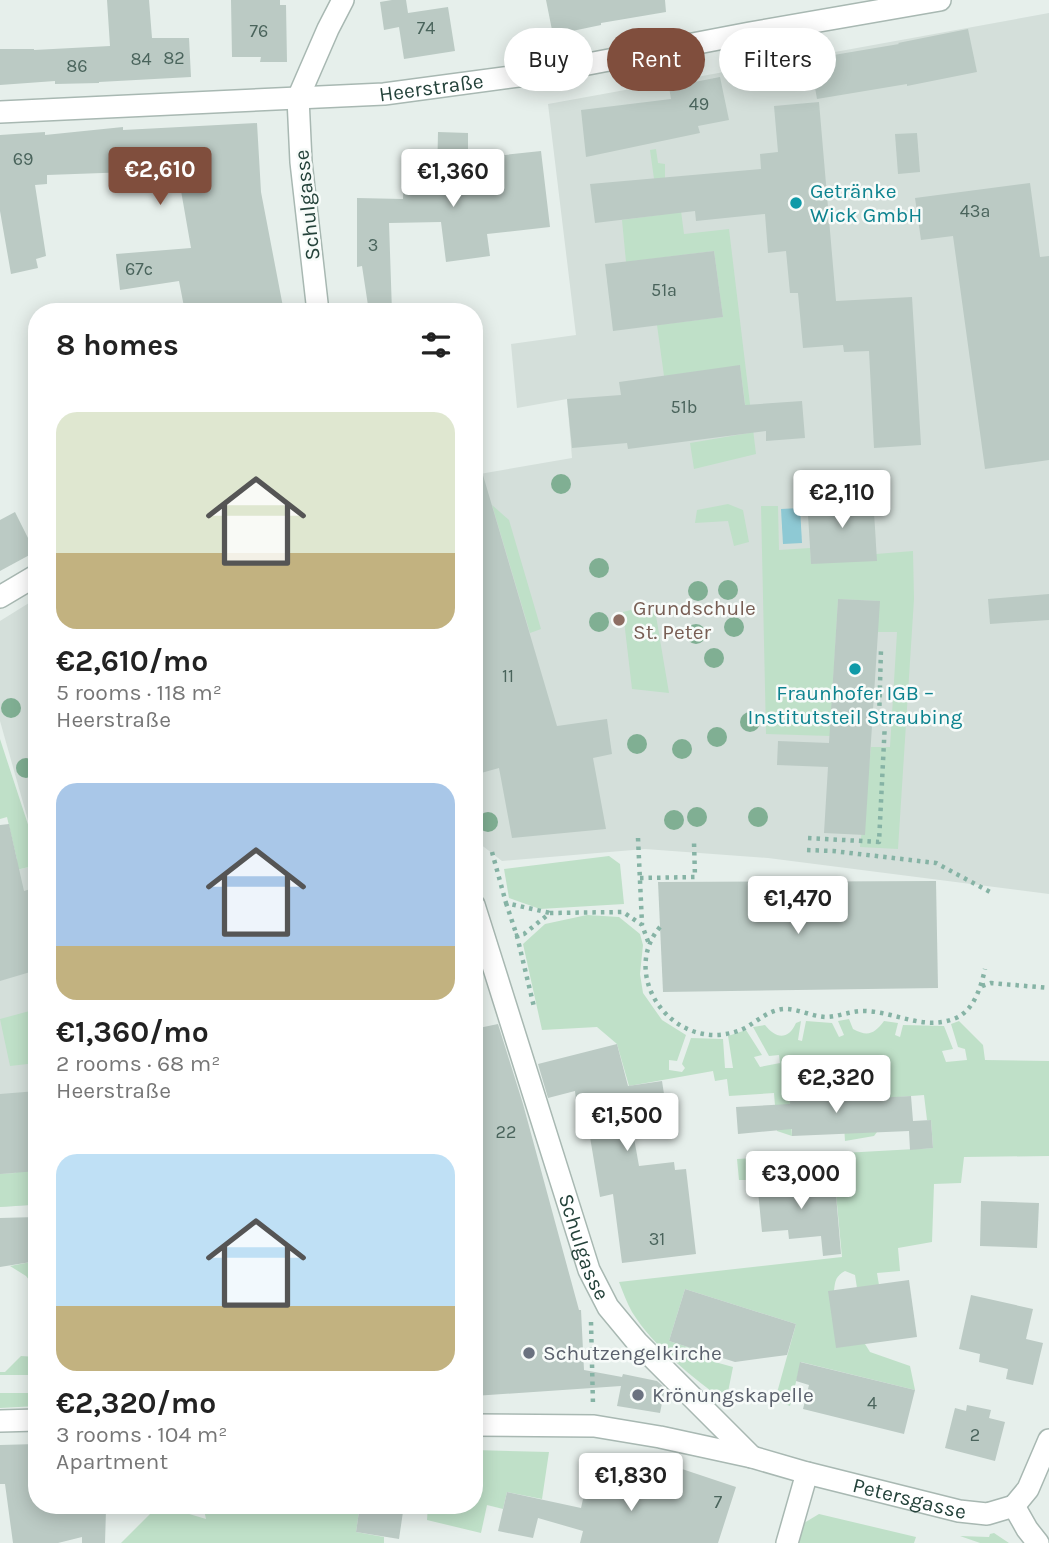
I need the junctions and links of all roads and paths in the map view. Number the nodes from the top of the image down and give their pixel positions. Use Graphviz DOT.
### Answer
graph roads {
  1 [pos="940,0"];
  2 [pos="340,2"];
  3 [pos="298,98"];
  4 [pos="0,112"];
  5 [pos="317,303"];
  6 [pos="28,580"];
  7 [pos="0,597"];
  8 [pos="881,649"];
  9 [pos="638,838"];
  10 [pos="808,838"];
  11 [pos="854,841"];
  12 [pos="694,842"];
  13 [pos="807,850"];
  14 [pos="492,852"];
  15 [pos="855,854"];
  16 [pos="640,878"];
  17 [pos="992,892"];
  18 [pos="550,913"];
  19 [pos="642,925"];
  20 [pos="660,927"];
  21 [pos="483,934"];
  22 [pos="486,944"];
  23 [pos="649,945"];
  24 [pos="985,969"];
  25 [pos="981,986"];
  26 [pos="1049,988"];
  27 [pos="590,1309"];
  28 [pos="28,1420"];
  29 [pos="0,1421"];
  30 [pos="483,1425"];
  31 [pos="594,1426"];
  32 [pos="1049,1440"];
  33 [pos="752,1457"];
  34 [pos="807,1473"];
  35 [pos="1014,1506"];
  36 [pos="787,1543"];
  37 [pos="1038,1543"];
  1 -- 3 [label="street, Heerstraße"];
  2 -- 3 [label="street"];
  3 -- 4 [label="street, Heerstraße"];
  3 -- 5 [label="street, Schulgasse"];
  6 -- 7 [label="street"];
  8 -- 11 [label="path"];
  9 -- 16 [label="path"];
  10 -- 11 [label="path"];
  11 -- 15 [label="path"];
  12 -- 16 [label="path"];
  13 -- 15 [label="path"];
  14 -- 18 [label="path"];
  15 -- 17 [label="path"];
  16 -- 19 [label="path"];
  18 -- 19 [label="path"];
  18 -- 22 [label="path"];
  19 -- 23 [label="path"];
  20 -- 23 [label="path"];
  21 -- 22 [label="street, Schulgasse"];
  22 -- 33 [label="street, Schulgasse"];
  23 -- 25 [label="path"];
  24 -- 25 [label="path"];
  25 -- 26 [label="path"];
  27 -- 31 [label="path"];
  28 -- 29 [label="street"];
  30 -- 31 [label="street, Petersgasse"];
  31 -- 33 [label="street, Petersgasse"];
  32 -- 35 [label="street"];
  33 -- 34 [label="street, Petersgasse"];
  34 -- 35 [label="street, Petersgasse"];
  34 -- 36 [label="street"];
  35 -- 37 [label="street"];
}
